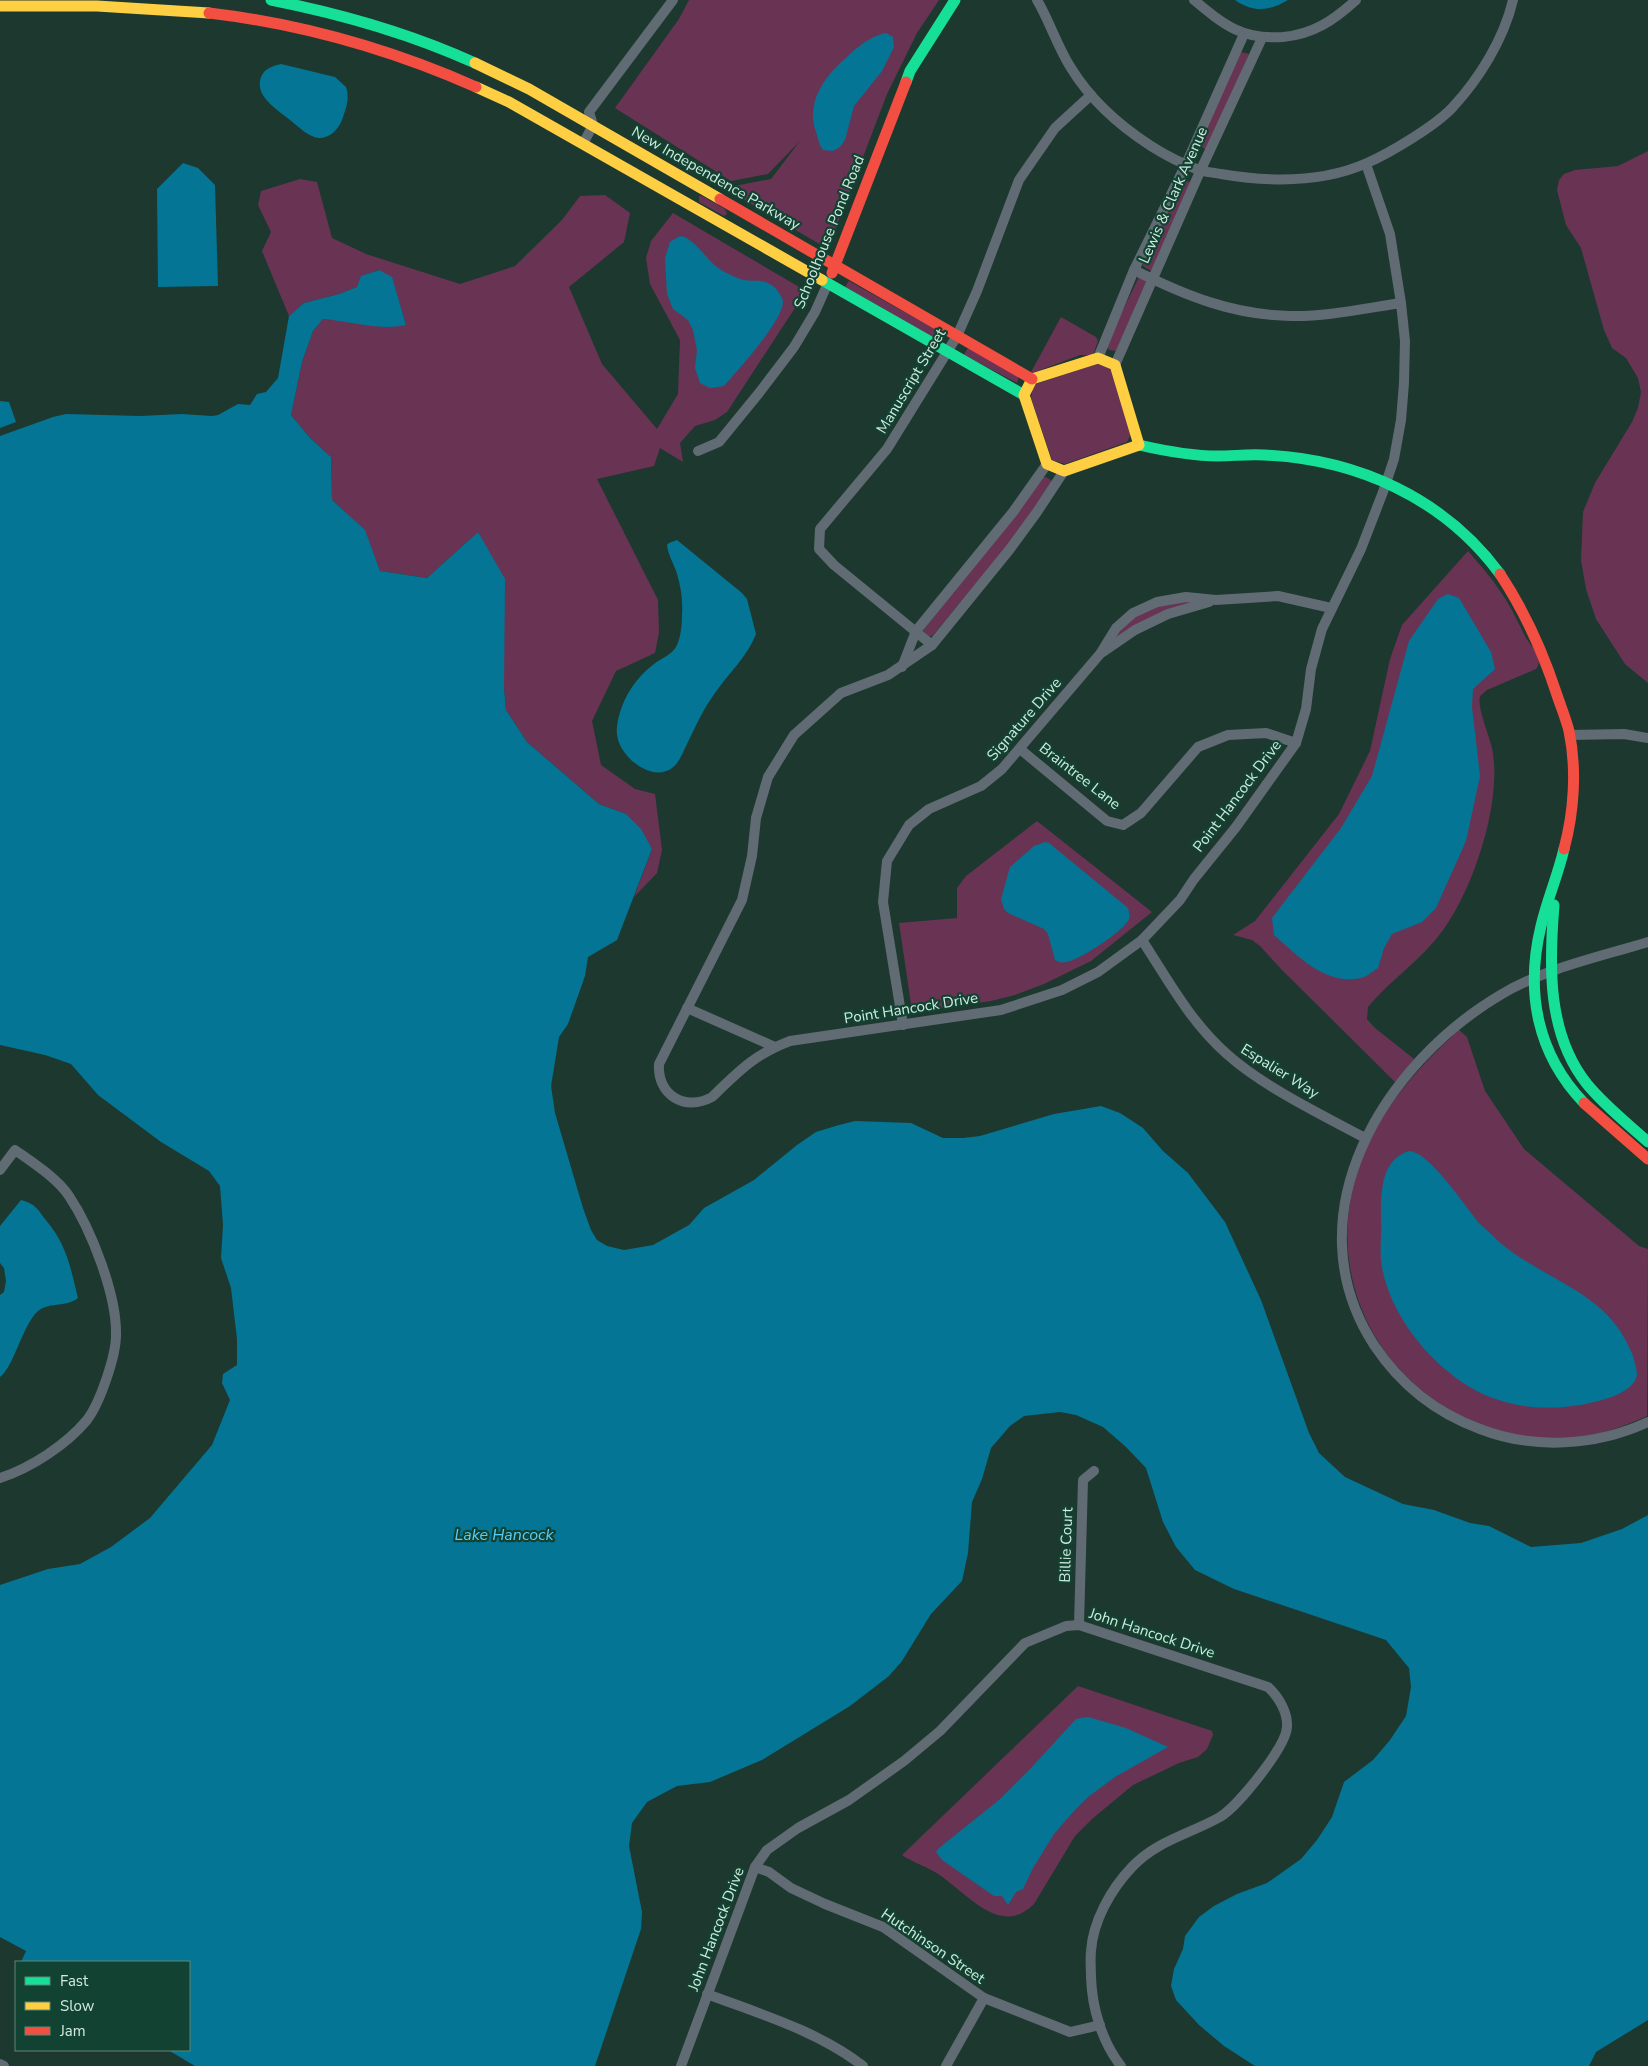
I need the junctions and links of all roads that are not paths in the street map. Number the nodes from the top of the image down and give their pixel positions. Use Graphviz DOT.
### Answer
graph roads {
  1 [pos="271,0"];
  2 [pos="673,0"];
  3 [pos="955,0"];
  4 [pos="1037,0"];
  5 [pos="1194,0"];
  6 [pos="1356,0"];
  7 [pos="1513,0"];
  8 [pos="0,6"];
  9 [pos="1244,34"];
  10 [pos="1262,38"];
  11 [pos="1091,95"];
  12 [pos="592,125"];
  13 [pos="583,144"];
  14 [pos="1186,164"];
  15 [pos="1366,164"];
  16 [pos="1200,170"];
  17 [pos="835,265"];
  18 [pos="1134,270"];
  19 [pos="1152,279"];
  20 [pos="828,283"];
  21 [pos="1401,304"];
  22 [pos="957,336"];
  23 [pos="946,352"];
  24 [pos="1098,358"];
  25 [pos="1114,365"];
  26 [pos="1032,379"];
  27 [pos="1024,395"];
  28 [pos="1139,445"];
  29 [pos="698,450"];
  30 [pos="1047,464"];
  31 [pos="1064,471"];
  32 [pos="1386,483"];
  33 [pos="1216,600"];
  34 [pos="1331,608"];
  35 [pos="916,631"];
  36 [pos="932,645"];
  37 [pos="1100,654"];
  38 [pos="902,667"];
  39 [pos="1570,736"];
  40 [pos="1648,738"];
  41 [pos="1296,743"];
  42 [pos="1020,749"];
  43 [pos="1556,876"];
  44 [pos="1142,940"];
  45 [pos="1648,942"];
  46 [pos="1551,971"];
  47 [pos="1535,978"];
  48 [pos="688,1008"];
  49 [pos="903,1024"];
  50 [pos="775,1046"];
  51 [pos="1365,1138"];
  52 [pos="1648,1142"];
  53 [pos="1648,1160"];
  54 [pos="0,1170"];
  55 [pos="1648,1422"];
  56 [pos="1094,1471"];
  57 [pos="0,1478"];
  58 [pos="1079,1625"];
  59 [pos="755,1867"];
  60 [pos="707,1994"];
  61 [pos="984,1998"];
  62 [pos="1100,2025"];
  63 [pos="0,2064"];
  64 [pos="4,2066"];
  65 [pos="681,2066"];
  66 [pos="863,2066"];
  67 [pos="946,2066"];
  68 [pos="1121,2066"];
  1 -- 12 [label="street, New Independence Parkway"];
  2 -- 12 [label="street"];
  3 -- 17 [label="street, Schoolhouse Pond Road"];
  4 -- 11 [label="street"];
  5 -- 9 [label="street"];
  6 -- 10 [label="street"];
  7 -- 15 [label="street"];
  8 -- 13 [label="street"];
  9 -- 10 [label="street"];
  9 -- 14 [label="street, Lewis & Clark Avenue"];
  10 -- 16 [label="street, Lewis & Clark Avenue"];
  11 -- 14 [label="street"];
  11 -- 22 [label="street, Manuscript Street"];
  12 -- 13 [label="street"];
  12 -- 17 [label="street, New Independence Parkway"];
  13 -- 20 [label="street"];
  14 -- 16 [label="street"];
  14 -- 18 [label="street, Lewis & Clark Avenue"];
  15 -- 16 [label="street"];
  15 -- 21 [label="street, Point Hancock Drive"];
  16 -- 19 [label="street, Lewis & Clark Avenue"];
  17 -- 20 [label="street, Schoolhouse Pond Road"];
  17 -- 22 [label="street, New Independence Parkway"];
  18 -- 19 [label="street"];
  18 -- 24 [label="street, Lewis & Clark Avenue"];
  19 -- 21 [label="street"];
  19 -- 25 [label="street, Lewis & Clark Avenue"];
  20 -- 23 [label="street"];
  20 -- 29 [label="street, Schoolhouse Pond Road"];
  21 -- 32 [label="street, Point Hancock Drive"];
  22 -- 23 [label="street, Manuscript Street"];
  22 -- 26 [label="street, New Independence Parkway"];
  23 -- 27 [label="street"];
  23 -- 35 [label="street, Manuscript Street"];
  24 -- 25 [label="street"];
  24 -- 26 [label="street"];
  25 -- 28 [label="street"];
  26 -- 27 [label="street"];
  27 -- 30 [label="street"];
  28 -- 31 [label="street"];
  28 -- 32 [label="street"];
  30 -- 31 [label="street"];
  30 -- 35 [label="street"];
  31 -- 36 [label="street, Point Hancock Drive"];
  32 -- 34 [label="street, Point Hancock Drive"];
  32 -- 39 [label="street"];
  33 -- 34 [label="street, Signature Drive"];
  33 -- 37 [label="street, Signature Drive"];
  33 -- 37 [label="street, Signature Drive"];
  34 -- 41 [label="street, Point Hancock Drive"];
  35 -- 36 [label="street, Manuscript Street"];
  35 -- 38 [label="street"];
  36 -- 38 [label="street, Point Hancock Drive"];
  37 -- 42 [label="street, Signature Drive"];
  38 -- 48 [label="street, Point Hancock Drive"];
  39 -- 40 [label="street"];
  39 -- 43 [label="street"];
  41 -- 42 [label="street, Braintree Lane"];
  41 -- 44 [label="street, Point Hancock Drive"];
  42 -- 49 [label="street, Signature Drive"];
  43 -- 46 [label="street"];
  43 -- 47 [label="street"];
  44 -- 49 [label="street, Point Hancock Drive"];
  44 -- 51 [label="street, Espalier Way"];
  45 -- 46 [label="street"];
  46 -- 47 [label="street"];
  46 -- 52 [label="street"];
  47 -- 51 [label="street"];
  47 -- 53 [label="street"];
  48 -- 50 [label="street"];
  48 -- 50 [label="street, Point Hancock Drive"];
  49 -- 50 [label="street, Point Hancock Drive"];
  51 -- 55 [label="street"];
  54 -- 57 [label="street"];
  56 -- 58 [label="street, Billie Court"];
  58 -- 59 [label="street, John Hancock Drive"];
  58 -- 62 [label="street, John Hancock Drive"];
  59 -- 60 [label="street, John Hancock Drive"];
  59 -- 61 [label="street, Hutchinson Street"];
  60 -- 65 [label="street, John Hancock Drive"];
  60 -- 66 [label="street"];
  61 -- 62 [label="street, Hutchinson Street"];
  61 -- 67 [label="street"];
  62 -- 68 [label="street, John Hancock Drive"];
  63 -- 64 [label="street"];
}
